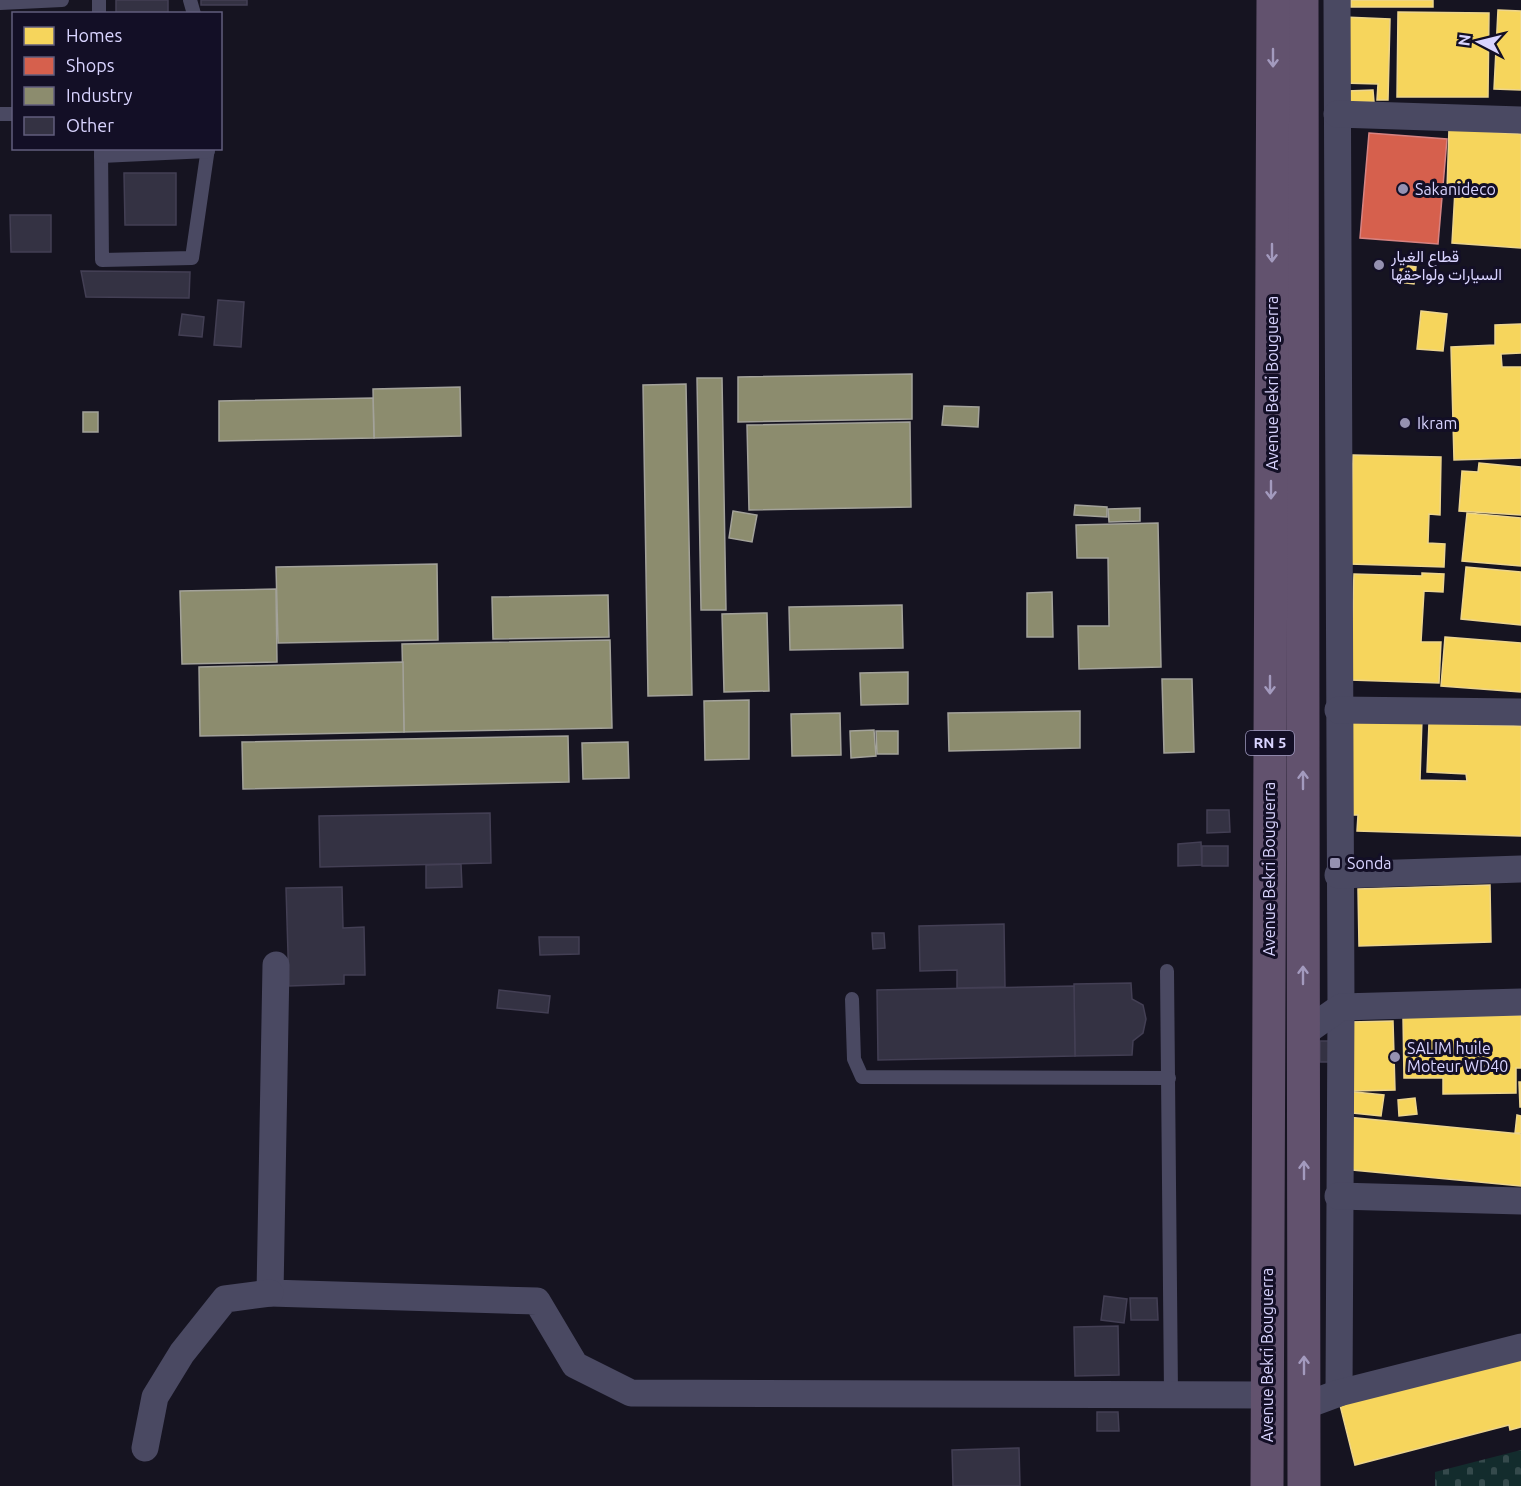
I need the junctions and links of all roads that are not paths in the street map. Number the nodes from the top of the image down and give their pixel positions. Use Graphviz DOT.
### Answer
graph roads {
  1 [pos="62,0"];
  2 [pos="1273,0"];
  3 [pos="1302,0"];
  4 [pos="1337,0"];
  5 [pos="0,3"];
  6 [pos="1337,114"];
  7 [pos="1521,120"];
  8 [pos="208,150"];
  9 [pos="101,152"];
  10 [pos="1338,710"];
  11 [pos="1521,712"];
  12 [pos="1521,869"];
  13 [pos="1338,875"];
  14 [pos="276,965"];
  15 [pos="1167,971"];
  16 [pos="852,999"];
  17 [pos="1521,1002"];
  18 [pos="1341,1007"];
  19 [pos="1304,1033"];
  20 [pos="1169,1077"];
  21 [pos="1338,1196"];
  22 [pos="1521,1201"];
  23 [pos="270,1293"];
  24 [pos="1521,1347"];
  25 [pos="1339,1393"];
  26 [pos="1171,1394"];
  27 [pos="1267,1395"];
  28 [pos="1304,1407"];
  29 [pos="145,1448"];
  30 [pos="1267,1486"];
  31 [pos="1304,1486"];
  1 -- 5 [label="lane"];
  2 -- 27 [label="highway, Avenue Bekri Bouguerra / RN 5, one-way"];
  19 -- 3 [label="highway, Avenue Bekri Bouguerra / RN 5, one-way"];
  4 -- 6 [label="street"];
  6 -- 7 [label="street"];
  6 -- 10 [label="street"];
  8 -- 9 [label="lane"];
  8 -- 9 [label="lane"];
  10 -- 11 [label="street"];
  10 -- 13 [label="street"];
  12 -- 13 [label="street"];
  13 -- 18 [label="street"];
  14 -- 23 [label="street"];
  15 -- 20 [label="lane"];
  16 -- 20 [label="lane"];
  17 -- 18 [label="street"];
  18 -- 19 [label="street"];
  18 -- 21 [label="street"];
  28 -- 19 [label="highway, Avenue Bekri Bouguerra / RN 5, one-way"];
  20 -- 26 [label="lane"];
  21 -- 22 [label="street"];
  21 -- 25 [label="street"];
  23 -- 26 [label="street"];
  23 -- 29 [label="street"];
  24 -- 25 [label="street"];
  25 -- 28 [label="street"];
  26 -- 27 [label="street"];
  27 -- 30 [label="highway, Avenue Bekri Bouguerra / RN 5"];
  28 -- 31 [label="highway, Avenue Bekri Bouguerra / RN 5"];
}
